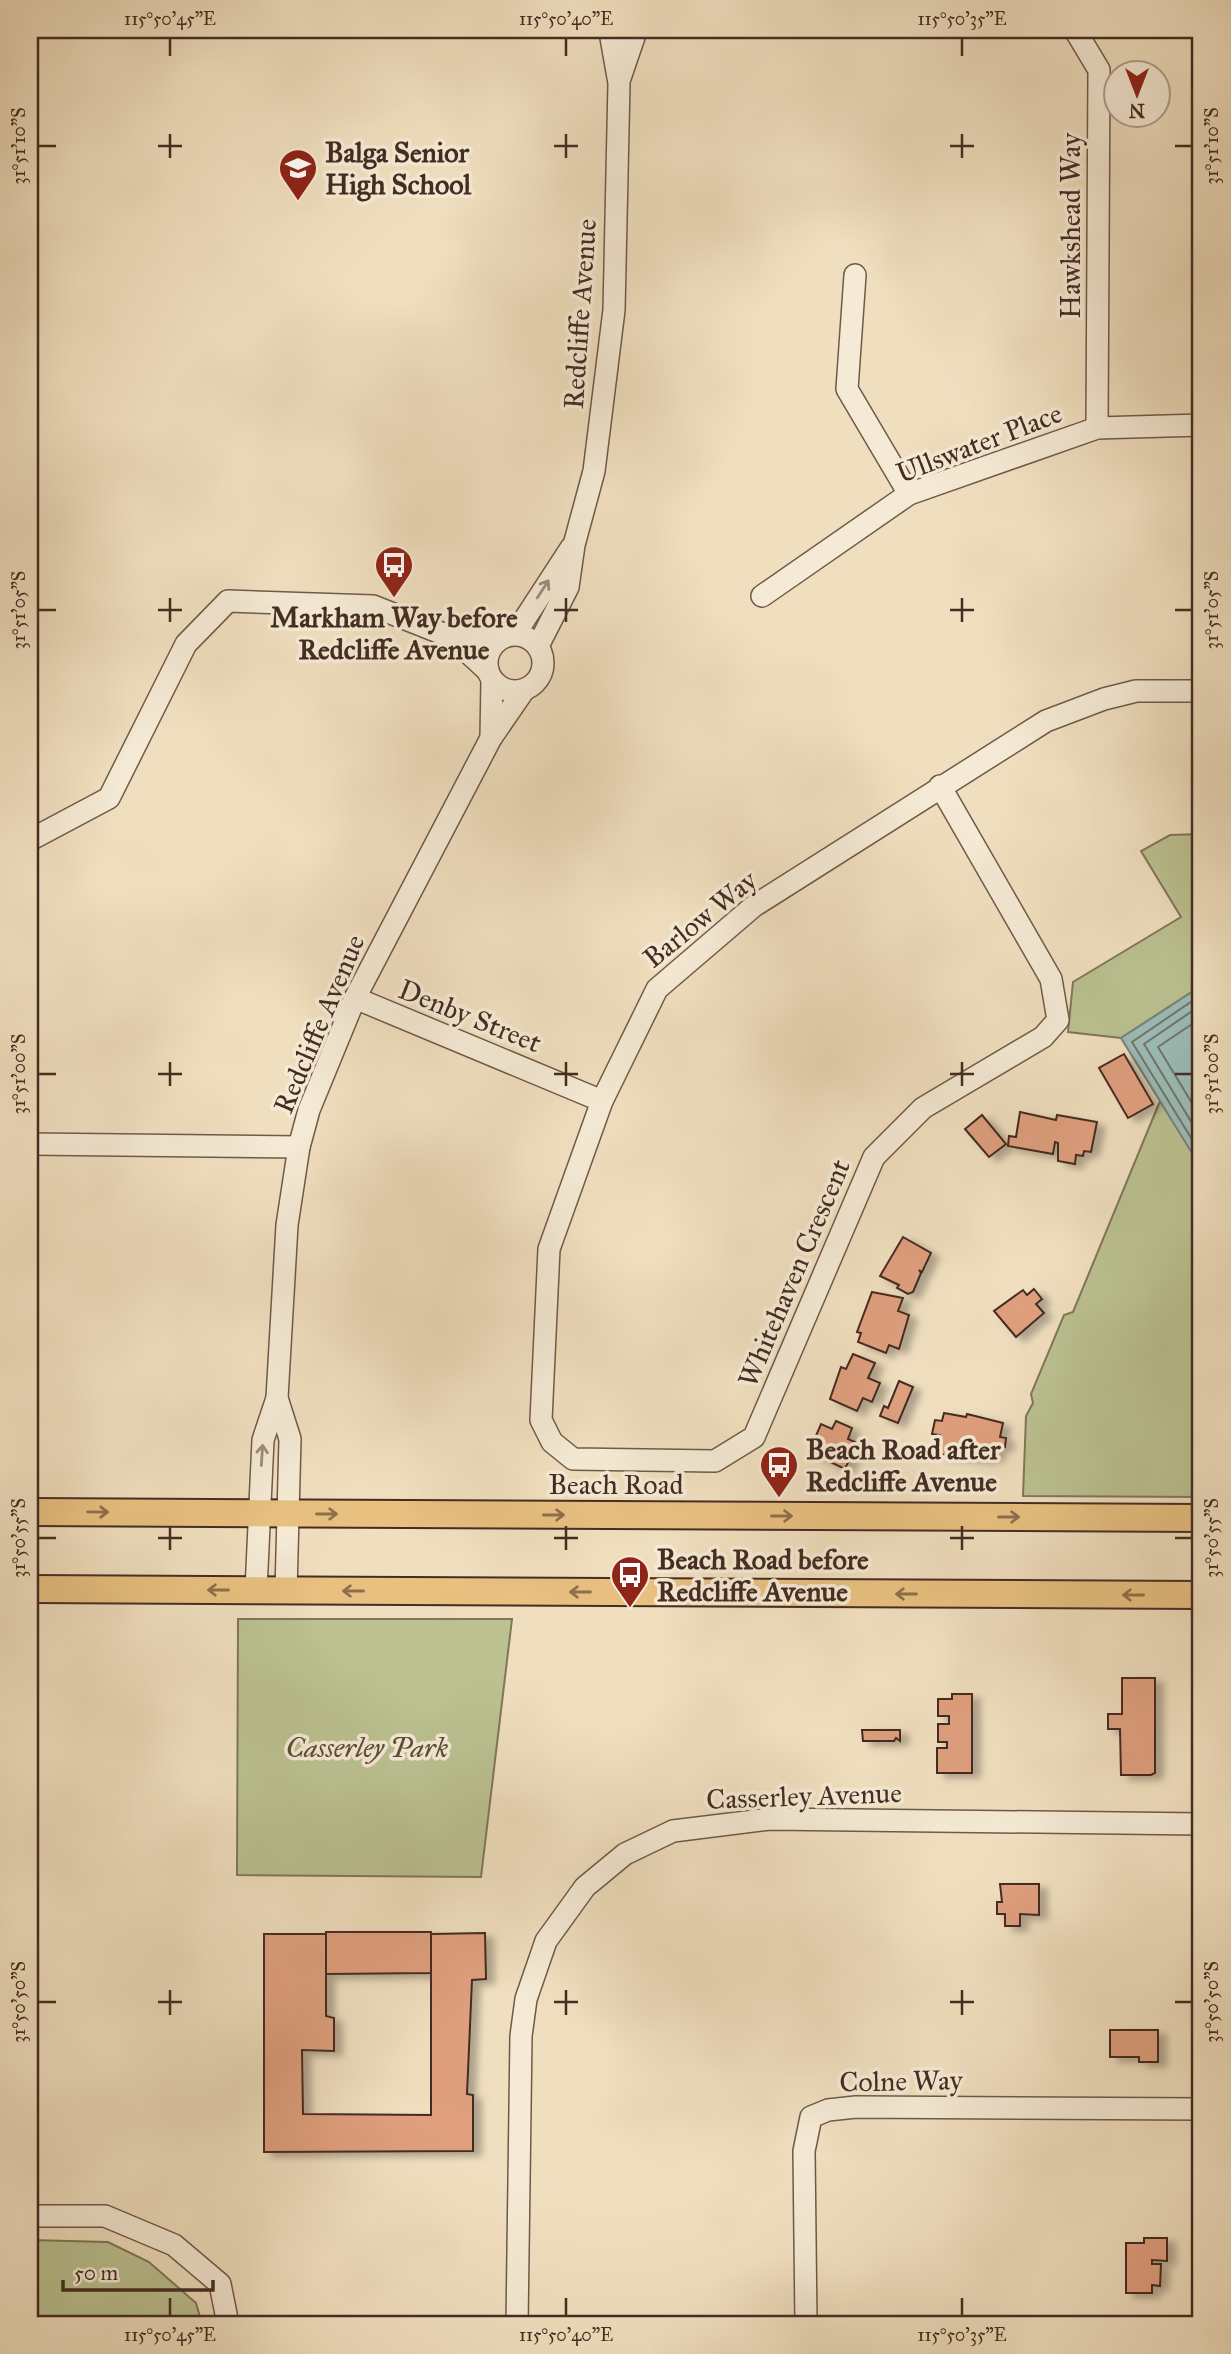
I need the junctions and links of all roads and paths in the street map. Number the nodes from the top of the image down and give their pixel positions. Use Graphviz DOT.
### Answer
graph roads {
  1 [pos="1075,30"];
  2 [pos="640,32"];
  3 [pos="606,34"];
  4 [pos="619,83"];
  5 [pos="855,275"];
  6 [pos="1201,425"];
  7 [pos="1097,428"];
  8 [pos="909,494"];
  9 [pos="573,545"];
  10 [pos="762,596"];
  11 [pos="511,635"];
  12 [pos="452,637"];
  13 [pos="538,646"];
  14 [pos="490,675"];
  15 [pos="524,690"];
  16 [pos="1201,691"];
  17 [pos="491,738"];
  18 [pos="940,786"];
  19 [pos="30,840"];
  20 [pos="355,998"];
  21 [pos="602,1101"];
  22 [pos="30,1144"];
  23 [pos="299,1147"];
  24 [pos="277,1398"];
  25 [pos="552,1442"];
  26 [pos="30,1511"];
  27 [pos="259,1514"];
  28 [pos="288,1514"];
  29 [pos="1201,1518"];
  30 [pos="30,1589"];
  31 [pos="256,1590"];
  32 [pos="286,1591"];
  33 [pos="1201,1595"];
  34 [pos="1201,1824"];
  35 [pos="1201,2109"];
  36 [pos="30,2216"];
  37 [pos="228,2324"];
  38 [pos="517,2324"];
  39 [pos="806,2324"];
  1 -- 7 [label="street, Hawkshead Way"];
  2 -- 3 [label="street"];
  2 -- 4 [label="street, Redcliffe Avenue"];
  3 -- 4 [label="street, Redcliffe Avenue"];
  4 -- 9 [label="street, Redcliffe Avenue"];
  5 -- 8 [label="street"];
  6 -- 7 [label="street, Ullswater Place"];
  7 -- 8 [label="street, Ullswater Place"];
  8 -- 10 [label="street, Ullswater Place"];
  11 -- 9 [label="street, Redcliffe Avenue, one-way"];
  9 -- 13 [label="street, Redcliffe Avenue"];
  11 -- 12 [label="street"];
  11 -- 13 [label="street"];
  11 -- 14 [label="street"];
  12 -- 14 [label="street"];
  12 -- 19 [label="street"];
  13 -- 15 [label="street"];
  14 -- 15 [label="street"];
  14 -- 17 [label="street, Redcliffe Avenue"];
  15 -- 17 [label="street, Redcliffe Avenue"];
  16 -- 18 [label="street, Barlow Way"];
  17 -- 20 [label="street, Redcliffe Avenue"];
  18 -- 21 [label="street, Barlow Way"];
  18 -- 25 [label="street, Whitehaven Crescent"];
  20 -- 21 [label="street, Denby Street"];
  20 -- 23 [label="street, Redcliffe Avenue"];
  21 -- 25 [label="street, Barlow Way"];
  22 -- 23 [label="street"];
  23 -- 24 [label="street, Redcliffe Avenue"];
  27 -- 24 [label="street, Redcliffe Avenue, one-way"];
  24 -- 28 [label="street, Redcliffe Avenue"];
  26 -- 27 [label="main road, Beach Road, one-way"];
  27 -- 28 [label="main road, Beach Road"];
  27 -- 31 [label="street, Redcliffe Avenue"];
  28 -- 29 [label="main road, Beach Road, one-way"];
  28 -- 32 [label="street, Redcliffe Avenue"];
  31 -- 30 [label="main road, one-way"];
  31 -- 32 [label="main road"];
  33 -- 32 [label="main road, one-way"];
  34 -- 38 [label="street, Casserley Avenue"];
  35 -- 39 [label="street, Colne Way"];
  36 -- 37 [label="street"];
}
